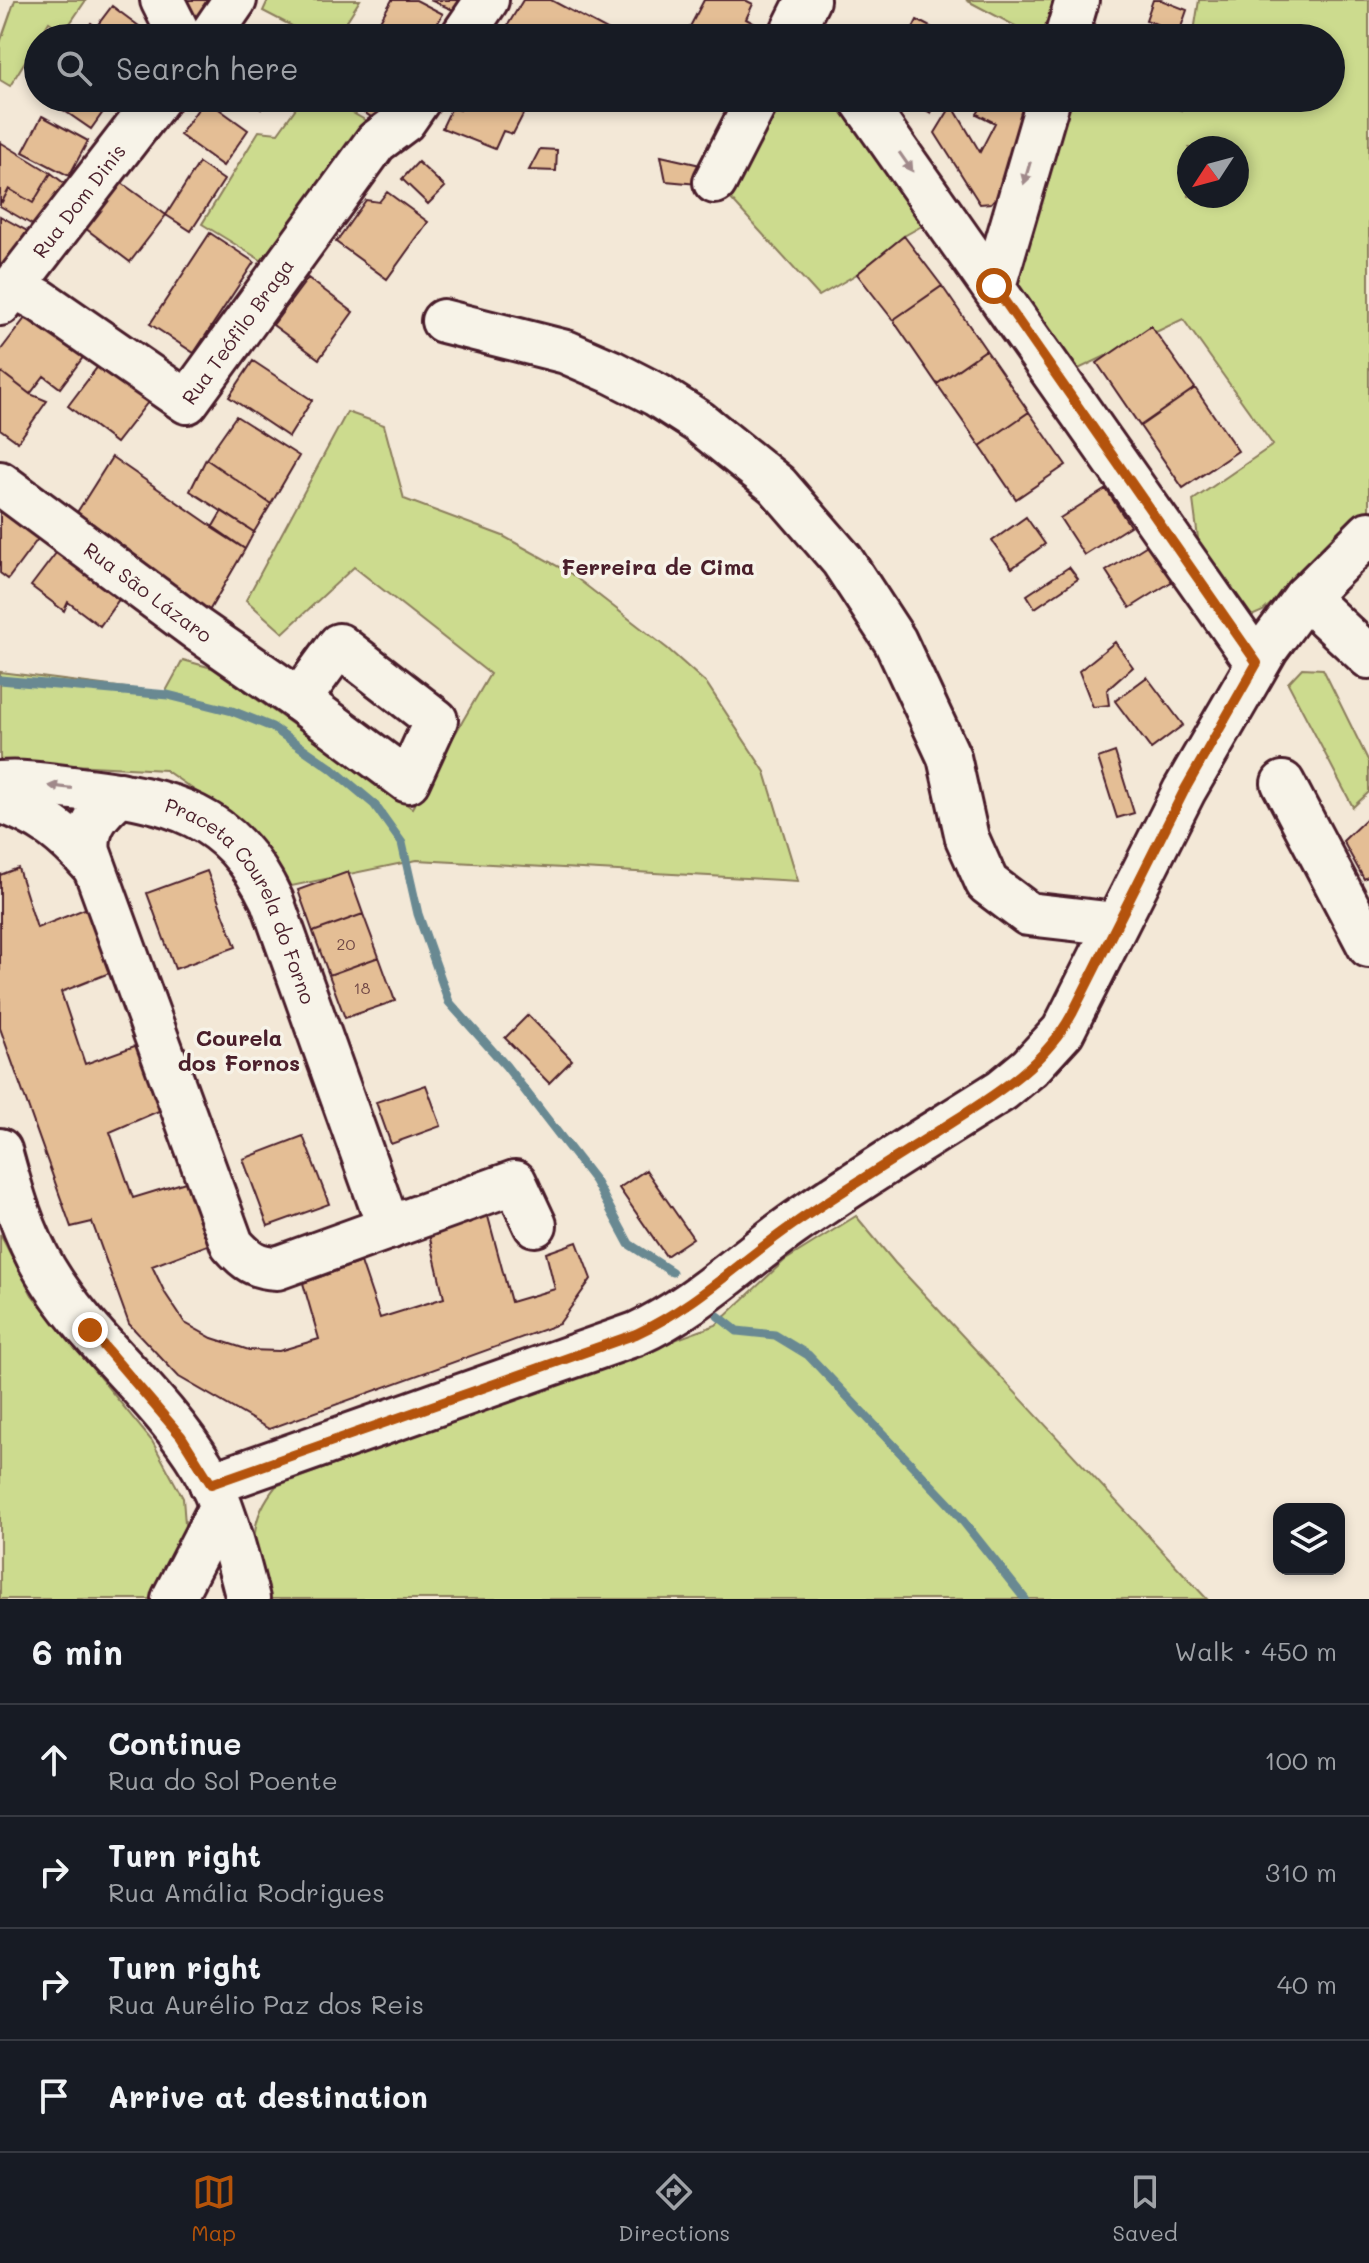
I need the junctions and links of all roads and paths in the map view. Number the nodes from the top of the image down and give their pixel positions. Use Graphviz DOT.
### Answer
graph roads {
  1 [pos="162,0"];
  2 [pos="235,0"];
  3 [pos="487,0"];
  4 [pos="1077,0"];
  5 [pos="174,24"];
  6 [pos="219,24"];
  7 [pos="471,24"];
  8 [pos="1070,24"];
  9 [pos="148,112"];
  10 [pos="410,112"];
  11 [pos="751,112"];
  12 [pos="870,112"];
  13 [pos="1045,112"];
  14 [pos="715,182"];
  15 [pos="994,286"];
  16 [pos="7,295"];
  17 [pos="443,321"];
  18 [pos="0,483"];
  19 [pos="1369,533"];
  20 [pos="1316,585"];
  21 [pos="1369,625"];
  22 [pos="1369,657"];
  23 [pos="1257,663"];
  24 [pos="299,700"];
  25 [pos="0,783"];
  26 [pos="1283,783"];
  27 [pos="120,794"];
  28 [pos="0,801"];
  29 [pos="94,867"];
  30 [pos="1116,924"];
  31 [pos="1369,946"];
  32 [pos="0,1150"];
  33 [pos="535,1225"];
  34 [pos="389,1228"];
  35 [pos="216,1496"];
  36 [pos="173,1599"];
  37 [pos="207,1599"];
  38 [pos="248,1599"];
  1 -- 5 [label="street"];
  2 -- 6 [label="street"];
  3 -- 7 [label="street"];
  4 -- 8 [label="street"];
  9 -- 16 [label="street, Rua Dom Dinis"];
  10 -- 16 [label="street, Rua Teófilo Braga"];
  11 -- 14 [label="street"];
  12 -- 15 [label="street, one-way"];
  13 -- 15 [label="street, one-way"];
  15 -- 23 [label="street"];
  17 -- 30 [label="street"];
  18 -- 24 [label="street, Rua São Lázaro"];
  19 -- 20 [label="street"];
  20 -- 21 [label="street"];
  20 -- 22 [label="street"];
  20 -- 23 [label="street"];
  23 -- 30 [label="street"];
  27 -- 25 [label="street, Praceta Courela do Forno, one-way"];
  26 -- 31 [label="street"];
  27 -- 29 [label="street"];
  27 -- 34 [label="street, Praceta Courela do Forno"];
  28 -- 29 [label="street"];
  29 -- 34 [label="street"];
  30 -- 35 [label="street"];
  32 -- 35 [label="street"];
  33 -- 34 [label="street"];
  35 -- 36 [label="street"];
  35 -- 37 [label="street"];
  35 -- 38 [label="street"];
}
